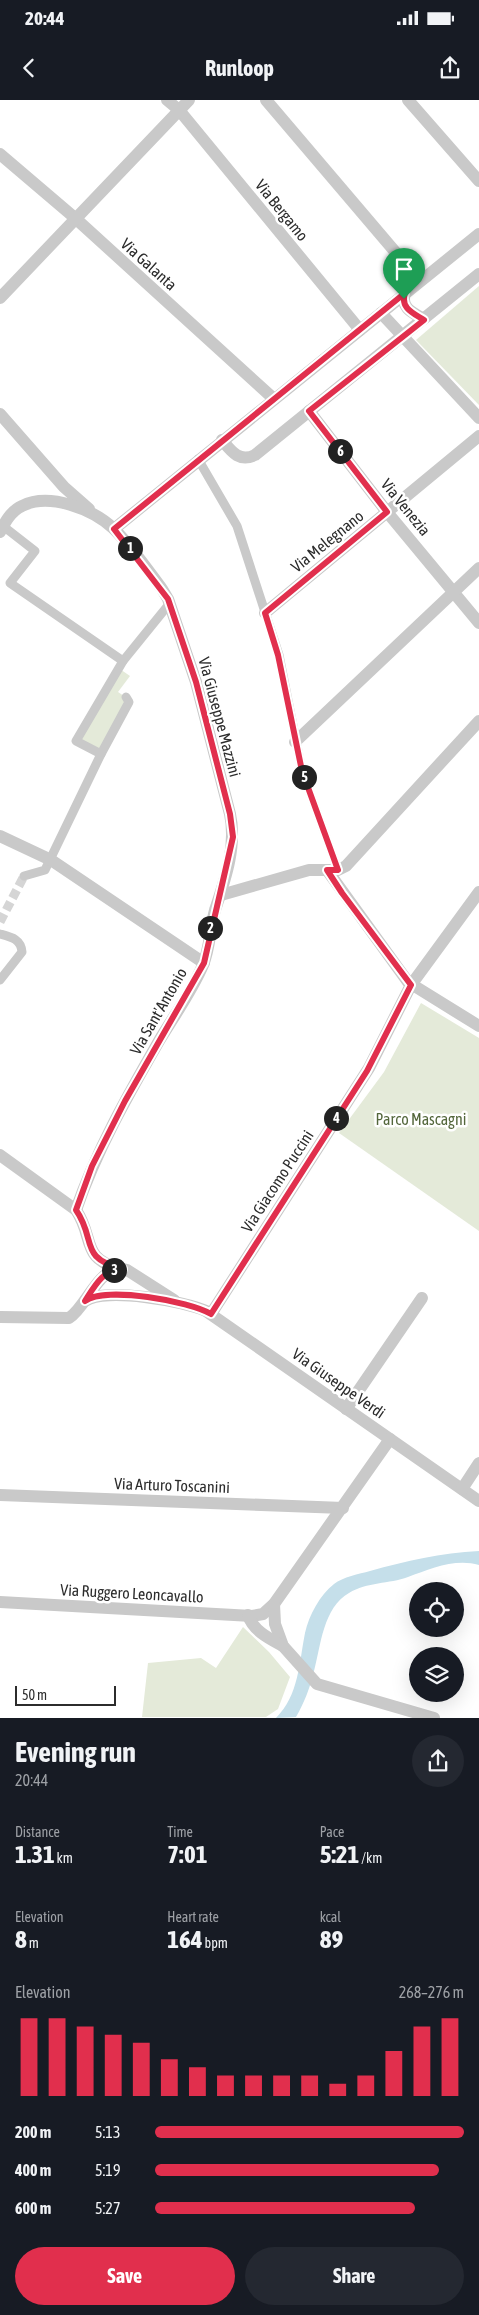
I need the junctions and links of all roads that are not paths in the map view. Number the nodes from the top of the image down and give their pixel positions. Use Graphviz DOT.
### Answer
graph roads {
  1 [pos="167,100"];
  2 [pos="189,100"];
  3 [pos="266,100"];
  4 [pos="408,100"];
  5 [pos="179,110"];
  6 [pos="0,154"];
  7 [pos="479,181"];
  8 [pos="75,218"];
  9 [pos="479,234"];
  10 [pos="479,274"];
  11 [pos="420,281"];
  12 [pos="405,293"];
  13 [pos="0,298"];
  14 [pos="381,313"];
  15 [pos="424,320"];
  16 [pos="360,330"];
  17 [pos="403,337"];
  18 [pos="274,399"];
  19 [pos="309,411"];
  20 [pos="0,414"];
  21 [pos="479,418"];
  22 [pos="479,436"];
  23 [pos="222,440"];
  24 [pos="198,459"];
  25 [pos="387,512"];
  26 [pos="99,518"];
  27 [pos="2,529"];
  28 [pos="114,529"];
  29 [pos="479,568"];
  30 [pos="454,592"];
  31 [pos="170,603"];
  32 [pos="265,613"];
  33 [pos="479,623"];
  34 [pos="123,661"];
  35 [pos="126,697"];
  36 [pos="479,721"];
  37 [pos="295,742"];
  38 [pos="101,754"];
  39 [pos="0,836"];
  40 [pos="51,860"];
  41 [pos="333,870"];
  42 [pos="24,876"];
  43 [pos="479,892"];
  44 [pos="221,895"];
  45 [pos="0,934"];
  46 [pos="204,963"];
  47 [pos="0,980"];
  48 [pos="411,985"];
  49 [pos="479,1026"];
  50 [pos="0,1155"];
  51 [pos="76,1210"];
  52 [pos="126,1270"];
  53 [pos="120,1295"];
  54 [pos="422,1298"];
  55 [pos="85,1301"];
  56 [pos="176,1301"];
  57 [pos="211,1314"];
  58 [pos="0,1316"];
  59 [pos="346,1408"];
  60 [pos="390,1439"];
  61 [pos="479,1463"];
  62 [pos="462,1489"];
  63 [pos="0,1495"];
  64 [pos="479,1501"];
  65 [pos="343,1508"];
  66 [pos="0,1602"];
  67 [pos="274,1604"];
  68 [pos="248,1615"];
  69 [pos="286,1649"];
  70 [pos="434,1718"];
  1 -- 5 [label="street, Via Bergamo"];
  2 -- 5 [label="street"];
  3 -- 11 [label="street"];
  4 -- 7 [label="street"];
  5 -- 8 [label="street"];
  5 -- 16 [label="street, Via Bergamo"];
  6 -- 8 [label="street, Via Galanta"];
  8 -- 13 [label="street"];
  8 -- 18 [label="street, Via Galanta"];
  9 -- 11 [label="street"];
  10 -- 15 [label="street"];
  11 -- 12 [label="street"];
  12 -- 14 [label="street"];
  12 -- 15 [label="street"];
  14 -- 16 [label="street"];
  14 -- 17 [label="street"];
  15 -- 17 [label="street"];
  16 -- 18 [label="street"];
  17 -- 19 [label="street"];
  17 -- 21 [label="street"];
  18 -- 23 [label="street"];
  19 -- 23 [label="street"];
  19 -- 25 [label="street, Via Venezia"];
  20 -- 26 [label="street"];
  22 -- 25 [label="street, Via Melegnano"];
  23 -- 24 [label="street"];
  24 -- 28 [label="street"];
  24 -- 32 [label="street"];
  25 -- 30 [label="street, Via Venezia"];
  25 -- 32 [label="street, Via Melegnano"];
  26 -- 27 [label="street, Via Giuseppe Mazzini"];
  26 -- 28 [label="street, Via Giuseppe Mazzini"];
  27 -- 34 [label="street"];
  28 -- 31 [label="street, Via Giuseppe Mazzini"];
  29 -- 30 [label="street"];
  30 -- 33 [label="street, Via Venezia"];
  30 -- 37 [label="street"];
  31 -- 34 [label="street"];
  31 -- 44 [label="street, Via Giuseppe Mazzini"];
  32 -- 37 [label="street"];
  34 -- 38 [label="street"];
  35 -- 38 [label="street"];
  36 -- 41 [label="street"];
  37 -- 41 [label="street"];
  38 -- 40 [label="street"];
  39 -- 40 [label="street, Via Sant'Antonio"];
  40 -- 42 [label="street"];
  40 -- 46 [label="street, Via Sant'Antonio"];
  41 -- 44 [label="street"];
  41 -- 48 [label="street"];
  43 -- 48 [label="street, Via Giacomo Puccini"];
  44 -- 46 [label="street, Via Giuseppe Mazzini"];
  45 -- 47 [label="street"];
  46 -- 51 [label="street, Via Sant'Antonio"];
  48 -- 49 [label="street"];
  48 -- 57 [label="street, Via Giacomo Puccini"];
  50 -- 51 [label="street"];
  51 -- 52 [label="street"];
  52 -- 53 [label="street"];
  52 -- 53 [label="street"];
  52 -- 55 [label="street"];
  52 -- 56 [label="street"];
  53 -- 55 [label="street"];
  53 -- 56 [label="street"];
  54 -- 59 [label="street"];
  55 -- 58 [label="street"];
  56 -- 57 [label="street, Via Giuseppe Verdi"];
  57 -- 59 [label="street, Via Giuseppe Verdi"];
  59 -- 60 [label="street, Via Giuseppe Verdi"];
  60 -- 62 [label="street, Via Giuseppe Verdi"];
  60 -- 65 [label="street"];
  61 -- 62 [label="street"];
  62 -- 64 [label="street, Via Giuseppe Verdi"];
  63 -- 65 [label="street, Via Arturo Toscanini"];
  65 -- 67 [label="street"];
  66 -- 68 [label="street, Via Ruggero Leoncavallo"];
  67 -- 68 [label="street, Via Ruggero Leoncavallo"];
  67 -- 69 [label="street"];
  68 -- 69 [label="street"];
  69 -- 70 [label="street"];
}
